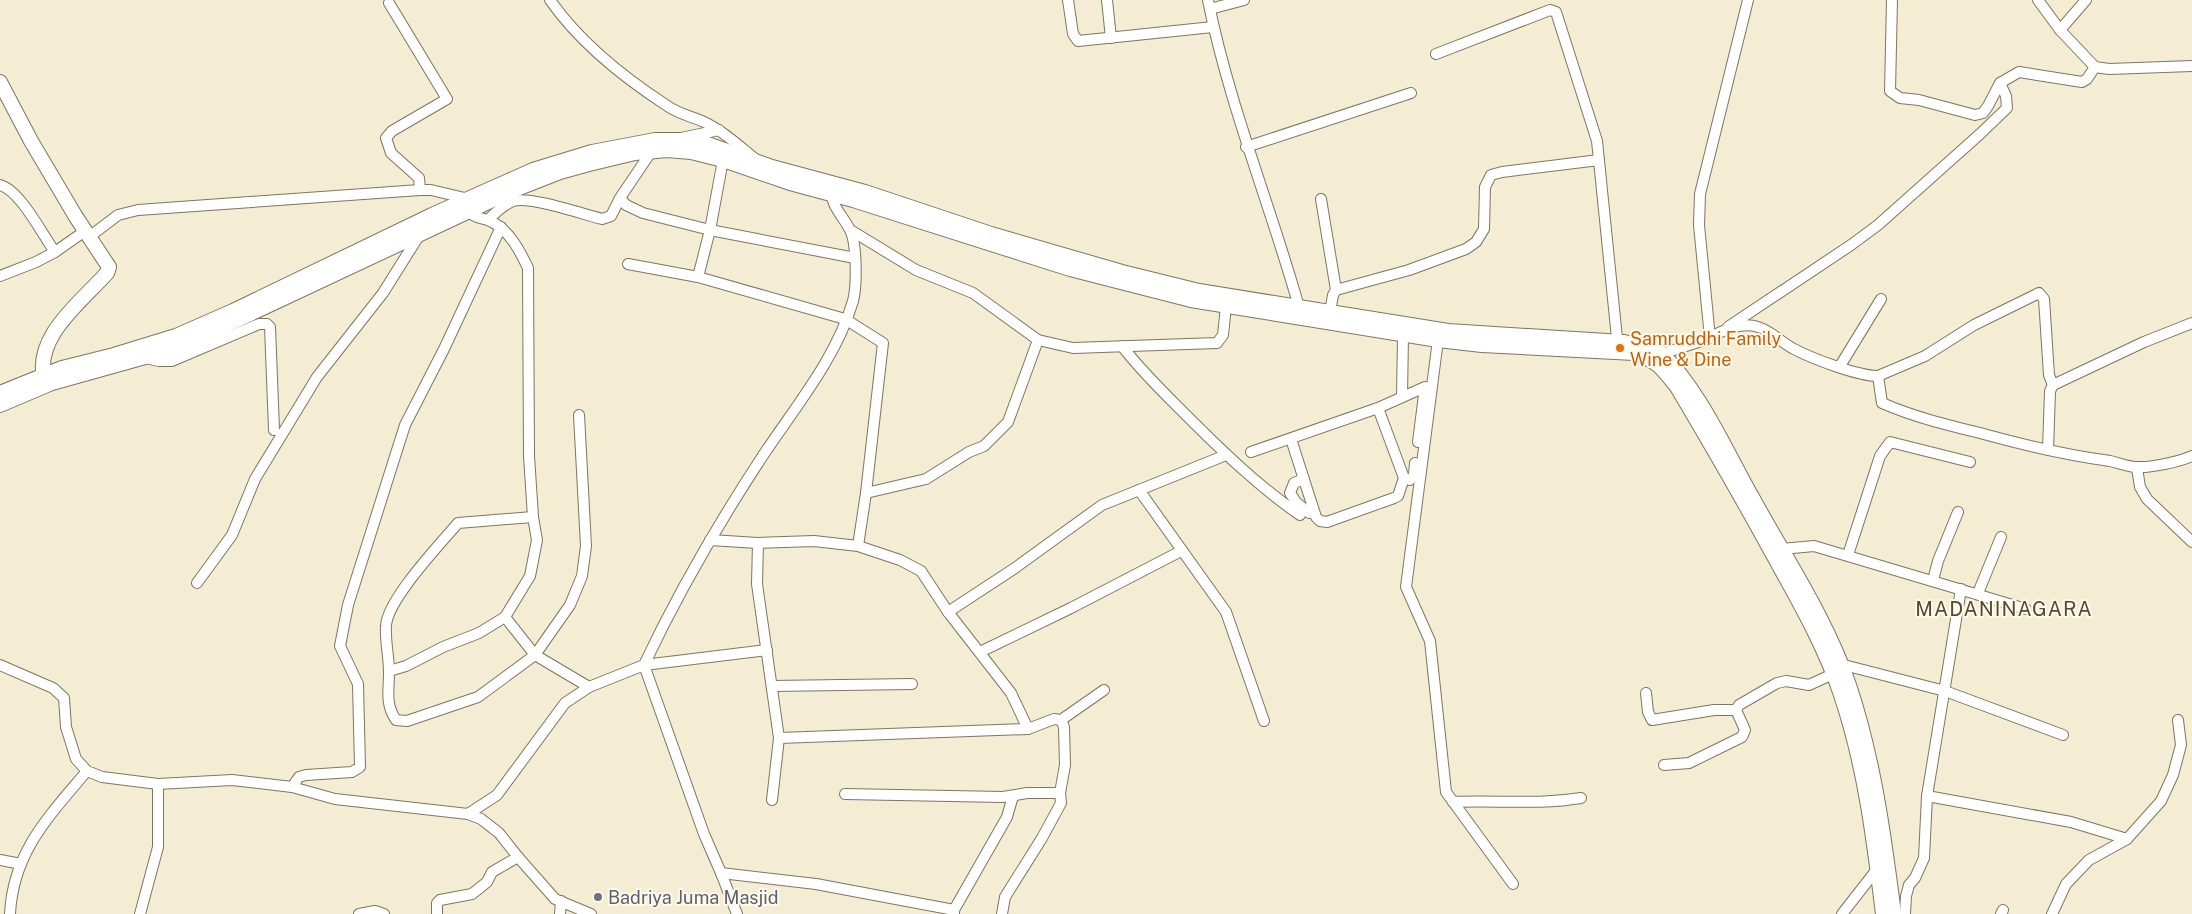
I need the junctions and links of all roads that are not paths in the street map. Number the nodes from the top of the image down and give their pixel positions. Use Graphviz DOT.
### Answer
graph roads {
  1 [pos="550,0"];
  2 [pos="1068,0"];
  3 [pos="1107,0"];
  4 [pos="1244,0"];
  5 [pos="1748,0"];
  6 [pos="1892,0"];
  7 [pos="2038,0"];
  8 [pos="2086,0"];
  9 [pos="389,3"];
  10 [pos="1209,5"];
  11 [pos="1213,27"];
  12 [pos="2060,30"];
  13 [pos="1111,38"];
  14 [pos="1436,54"];
  15 [pos="2192,66"];
  16 [pos="2095,67"];
  17 [pos="0,82"];
  18 [pos="2000,83"];
  19 [pos="1411,93"];
  20 [pos="720,130"];
  21 [pos="679,140"];
  22 [pos="1246,146"];
  23 [pos="651,152"];
  24 [pos="723,160"];
  25 [pos="1599,160"];
  26 [pos="759,162"];
  27 [pos="792,178"];
  28 [pos="0,184"];
  29 [pos="832,189"];
  30 [pos="420,190"];
  31 [pos="620,198"];
  32 [pos="1321,199"];
  33 [pos="468,205"];
  34 [pos="438,219"];
  35 [pos="488,220"];
  36 [pos="501,227"];
  37 [pos="710,230"];
  38 [pos="852,231"];
  39 [pos="87,234"];
  40 [pos="420,234"];
  41 [pos="55,252"];
  42 [pos="855,258"];
  43 [pos="628,264"];
  44 [pos="0,276"];
  45 [pos="698,278"];
  46 [pos="1336,290"];
  47 [pos="1881,299"];
  48 [pos="1248,304"];
  49 [pos="1226,306"];
  50 [pos="1299,307"];
  51 [pos="1330,312"];
  52 [pos="846,319"];
  53 [pos="2192,323"];
  54 [pos="1370,324"];
  55 [pos="1723,330"];
  56 [pos="1404,334"];
  57 [pos="1710,338"];
  58 [pos="1038,340"];
  59 [pos="1438,340"];
  60 [pos="1122,346"];
  61 [pos="1618,347"];
  62 [pos="144,358"];
  63 [pos="1659,358"];
  64 [pos="1840,366"];
  65 [pos="1878,376"];
  66 [pos="44,380"];
  67 [pos="2053,385"];
  68 [pos="0,393"];
  69 [pos="1402,397"];
  70 [pos="0,405"];
  71 [pos="1378,408"];
  72 [pos="579,415"];
  73 [pos="274,430"];
  74 [pos="1291,439"];
  75 [pos="2048,450"];
  76 [pos="1251,452"];
  77 [pos="1226,455"];
  78 [pos="2192,456"];
  79 [pos="1970,462"];
  80 [pos="2137,468"];
  81 [pos="1304,479"];
  82 [pos="1410,480"];
  83 [pos="1139,490"];
  84 [pos="866,493"];
  85 [pos="1958,512"];
  86 [pos="533,517"];
  87 [pos="2001,537"];
  88 [pos="710,540"];
  89 [pos="2192,542"];
  90 [pos="758,543"];
  91 [pos="858,546"];
  92 [pos="1782,549"];
  93 [pos="1181,551"];
  94 [pos="1848,555"];
  95 [pos="1934,580"];
  96 [pos="197,584"];
  97 [pos="1961,589"];
  98 [pos="1978,593"];
  99 [pos="2026,609"];
  100 [pos="948,612"];
  101 [pos="505,617"];
  102 [pos="767,650"];
  103 [pos="980,652"];
  104 [pos="535,654"];
  105 [pos="0,665"];
  106 [pos="644,665"];
  107 [pos="1837,669"];
  108 [pos="389,671"];
  109 [pos="912,684"];
  110 [pos="772,686"];
  111 [pos="589,687"];
  112 [pos="1104,690"];
  113 [pos="1945,691"];
  114 [pos="1646,693"];
  115 [pos="1736,710"];
  116 [pos="1062,720"];
  117 [pos="2178,720"];
  118 [pos="1264,721"];
  119 [pos="1028,729"];
  120 [pos="2063,735"];
  121 [pos="779,738"];
  122 [pos="1664,765"];
  123 [pos="87,771"];
  124 [pos="158,784"];
  125 [pos="292,787"];
  126 [pos="1060,793"];
  127 [pos="845,794"];
  128 [pos="1013,796"];
  129 [pos="1927,796"];
  130 [pos="1581,798"];
  131 [pos="772,800"];
  132 [pos="1453,802"];
  133 [pos="468,814"];
  134 [pos="2127,839"];
  135 [pos="518,857"];
  136 [pos="0,860"];
  137 [pos="21,864"];
  138 [pos="1878,868"];
  139 [pos="721,873"];
  140 [pos="1513,884"];
  141 [pos="561,901"];
  142 [pos="954,912"];
  143 [pos="10,914"];
  144 [pos="140,914"];
  145 [pos="359,914"];
  146 [pos="384,914"];
  147 [pos="437,914"];
  148 [pos="560,914"];
  149 [pos="591,914"];
  150 [pos="737,914"];
  151 [pos="1002,914"];
  152 [pos="1842,914"];
  153 [pos="1883,914"];
  154 [pos="1894,914"];
  155 [pos="1905,914"];
  156 [pos="2052,914"];
  1 -- 20 [label="street"];
  2 -- 13 [label="street"];
  3 -- 13 [label="street"];
  4 -- 10 [label="street"];
  5 -- 57 [label="street"];
  6 -- 18 [label="street"];
  7 -- 12 [label="street"];
  8 -- 12 [label="street"];
  9 -- 30 [label="street"];
  10 -- 11 [label="street"];
  11 -- 13 [label="street"];
  11 -- 22 [label="street"];
  12 -- 16 [label="street"];
  14 -- 25 [label="street"];
  15 -- 16 [label="street"];
  16 -- 18 [label="street"];
  17 -- 39 [label="main road"];
  18 -- 55 [label="street"];
  19 -- 22 [label="street"];
  20 -- 21 [label="street"];
  20 -- 26 [label="street"];
  21 -- 26 [label="main road"];
  21 -- 33 [label="main road"];
  22 -- 50 [label="street"];
  23 -- 24 [label="main road"];
  23 -- 31 [label="street"];
  23 -- 33 [label="main road"];
  24 -- 27 [label="main road"];
  24 -- 37 [label="street"];
  25 -- 46 [label="street"];
  25 -- 61 [label="street"];
  26 -- 27 [label="main road"];
  27 -- 29 [label="main road"];
  28 -- 41 [label="street"];
  29 -- 38 [label="street"];
  29 -- 48 [label="main road"];
  29 -- 49 [label="main road"];
  30 -- 33 [label="street"];
  30 -- 39 [label="street"];
  31 -- 35 [label="street"];
  31 -- 37 [label="street"];
  32 -- 46 [label="street"];
  33 -- 34 [label="main road"];
  33 -- 35 [label="street"];
  34 -- 40 [label="main road"];
  34 -- 66 [label="main road"];
  35 -- 36 [label="street"];
  36 -- 86 [label="street"];
  36 -- 125 [label="street"];
  37 -- 42 [label="street"];
  37 -- 45 [label="street"];
  38 -- 42 [label="street"];
  38 -- 58 [label="street"];
  39 -- 41 [label="street"];
  39 -- 66 [label="main road"];
  40 -- 62 [label="main road"];
  40 -- 96 [label="street"];
  41 -- 44 [label="street"];
  42 -- 52 [label="street"];
  43 -- 45 [label="street"];
  45 -- 52 [label="street"];
  46 -- 51 [label="street"];
  47 -- 64 [label="street"];
  48 -- 49 [label="main road"];
  48 -- 50 [label="main road"];
  48 -- 54 [label="main road"];
  49 -- 60 [label="street"];
  50 -- 51 [label="main road"];
  51 -- 54 [label="main road"];
  52 -- 84 [label="street"];
  52 -- 88 [label="street"];
  53 -- 67 [label="street"];
  54 -- 56 [label="main road"];
  54 -- 61 [label="main road"];
  55 -- 57 [label="street"];
  55 -- 64 [label="street"];
  56 -- 59 [label="main road"];
  56 -- 69 [label="street"];
  57 -- 63 [label="street"];
  58 -- 60 [label="street"];
  58 -- 84 [label="street"];
  59 -- 61 [label="main road"];
  59 -- 132 [label="street"];
  60 -- 77 [label="street"];
  61 -- 63 [label="main road"];
  62 -- 66 [label="main road"];
  62 -- 73 [label="street"];
  63 -- 92 [label="main road"];
  63 -- 107 [label="main road"];
  64 -- 65 [label="street"];
  65 -- 67 [label="street"];
  65 -- 75 [label="street"];
  66 -- 68 [label="main road"];
  66 -- 70 [label="main road"];
  67 -- 75 [label="street"];
  69 -- 71 [label="street"];
  69 -- 82 [label="street"];
  71 -- 74 [label="street"];
  71 -- 81 [label="street"];
  72 -- 104 [label="street"];
  74 -- 76 [label="street"];
  74 -- 81 [label="street"];
  75 -- 80 [label="street"];
  77 -- 81 [label="street"];
  77 -- 83 [label="street"];
  78 -- 80 [label="street"];
  79 -- 94 [label="street"];
  80 -- 89 [label="street"];
  83 -- 93 [label="street"];
  83 -- 100 [label="street"];
  84 -- 91 [label="street"];
  85 -- 95 [label="street"];
  86 -- 101 [label="street"];
  86 -- 108 [label="street"];
  87 -- 98 [label="street"];
  88 -- 90 [label="street"];
  88 -- 106 [label="street"];
  90 -- 91 [label="street"];
  90 -- 102 [label="street"];
  91 -- 100 [label="street"];
  92 -- 94 [label="street"];
  92 -- 107 [label="main road"];
  93 -- 103 [label="street"];
  93 -- 118 [label="street"];
  94 -- 95 [label="street"];
  95 -- 97 [label="street"];
  97 -- 98 [label="street"];
  97 -- 113 [label="street"];
  98 -- 99 [label="street"];
  100 -- 103 [label="street"];
  101 -- 104 [label="street"];
  101 -- 108 [label="street"];
  102 -- 106 [label="street"];
  102 -- 110 [label="street"];
  103 -- 119 [label="street"];
  104 -- 108 [label="street"];
  104 -- 111 [label="street"];
  105 -- 123 [label="street"];
  106 -- 111 [label="street"];
  106 -- 139 [label="street"];
  107 -- 113 [label="street"];
  107 -- 115 [label="street"];
  107 -- 138 [label="main road"];
  107 -- 154 [label="main road"];
  109 -- 110 [label="street"];
  110 -- 121 [label="street"];
  111 -- 133 [label="street"];
  112 -- 116 [label="street"];
  113 -- 120 [label="street"];
  113 -- 129 [label="street"];
  114 -- 115 [label="street"];
  115 -- 122 [label="street"];
  116 -- 119 [label="street"];
  116 -- 126 [label="street"];
  117 -- 134 [label="street"];
  119 -- 121 [label="street"];
  121 -- 131 [label="street"];
  123 -- 124 [label="street"];
  123 -- 137 [label="street"];
  124 -- 125 [label="street"];
  124 -- 144 [label="street"];
  125 -- 133 [label="street"];
  126 -- 128 [label="street"];
  126 -- 151 [label="street"];
  127 -- 128 [label="street"];
  128 -- 142 [label="street"];
  129 -- 134 [label="street"];
  129 -- 155 [label="street"];
  130 -- 132 [label="street"];
  132 -- 140 [label="street"];
  133 -- 135 [label="street"];
  134 -- 156 [label="street"];
  135 -- 141 [label="street"];
  135 -- 147 [label="street"];
  136 -- 137 [label="street"];
  137 -- 143 [label="street"];
  138 -- 152 [label="street"];
  138 -- 153 [label="main road"];
  139 -- 142 [label="street"];
  139 -- 150 [label="street"];
  141 -- 148 [label="street"];
  141 -- 149 [label="street"];
  145 -- 146 [label="street"];
}
